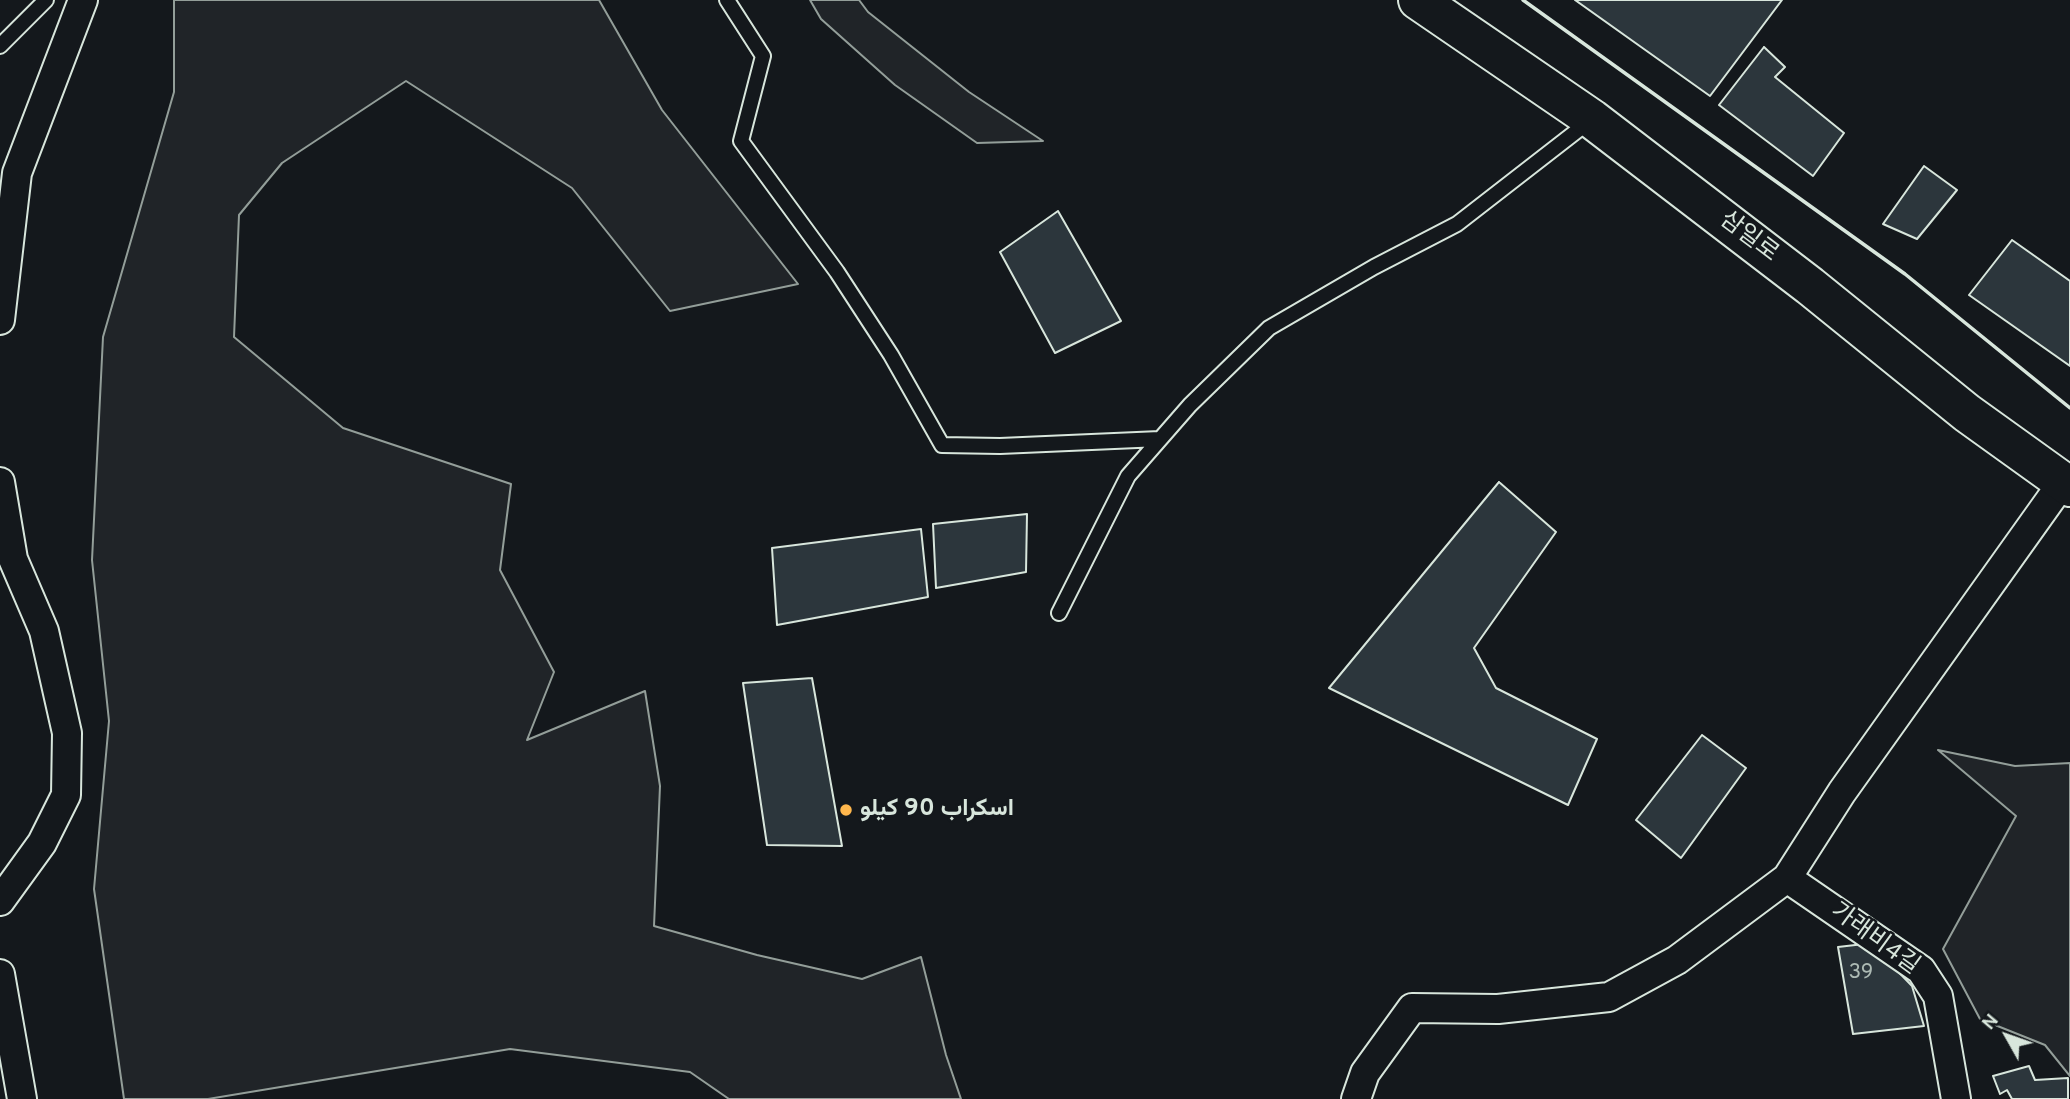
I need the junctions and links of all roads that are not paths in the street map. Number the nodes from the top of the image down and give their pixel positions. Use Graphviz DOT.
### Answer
graph roads {
  1 [pos="46,0"];
  2 [pos="83,0"];
  3 [pos="727,0"];
  4 [pos="1418,0"];
  5 [pos="0,46"];
  6 [pos="1592,119"];
  7 [pos="0,320"];
  8 [pos="1160,439"];
  9 [pos="0,482"];
  10 [pos="2067,484"];
  11 [pos="1059,613"];
  12 [pos="1787,878"];
  13 [pos="0,901"];
  14 [pos="0,974"];
  15 [pos="22,1099"];
  16 [pos="1356,1099"];
  17 [pos="1956,1099"];
  1 -- 5 [label="lane"];
  2 -- 7 [label="street"];
  3 -- 8 [label="lane"];
  4 -- 6 [label="main road, 삼일로"];
  6 -- 8 [label="lane"];
  6 -- 10 [label="main road, 삼일로"];
  8 -- 11 [label="lane"];
  9 -- 13 [label="street"];
  10 -- 12 [label="street"];
  12 -- 16 [label="street"];
  12 -- 17 [label="street, 가래비4길"];
  14 -- 15 [label="street"];
}
